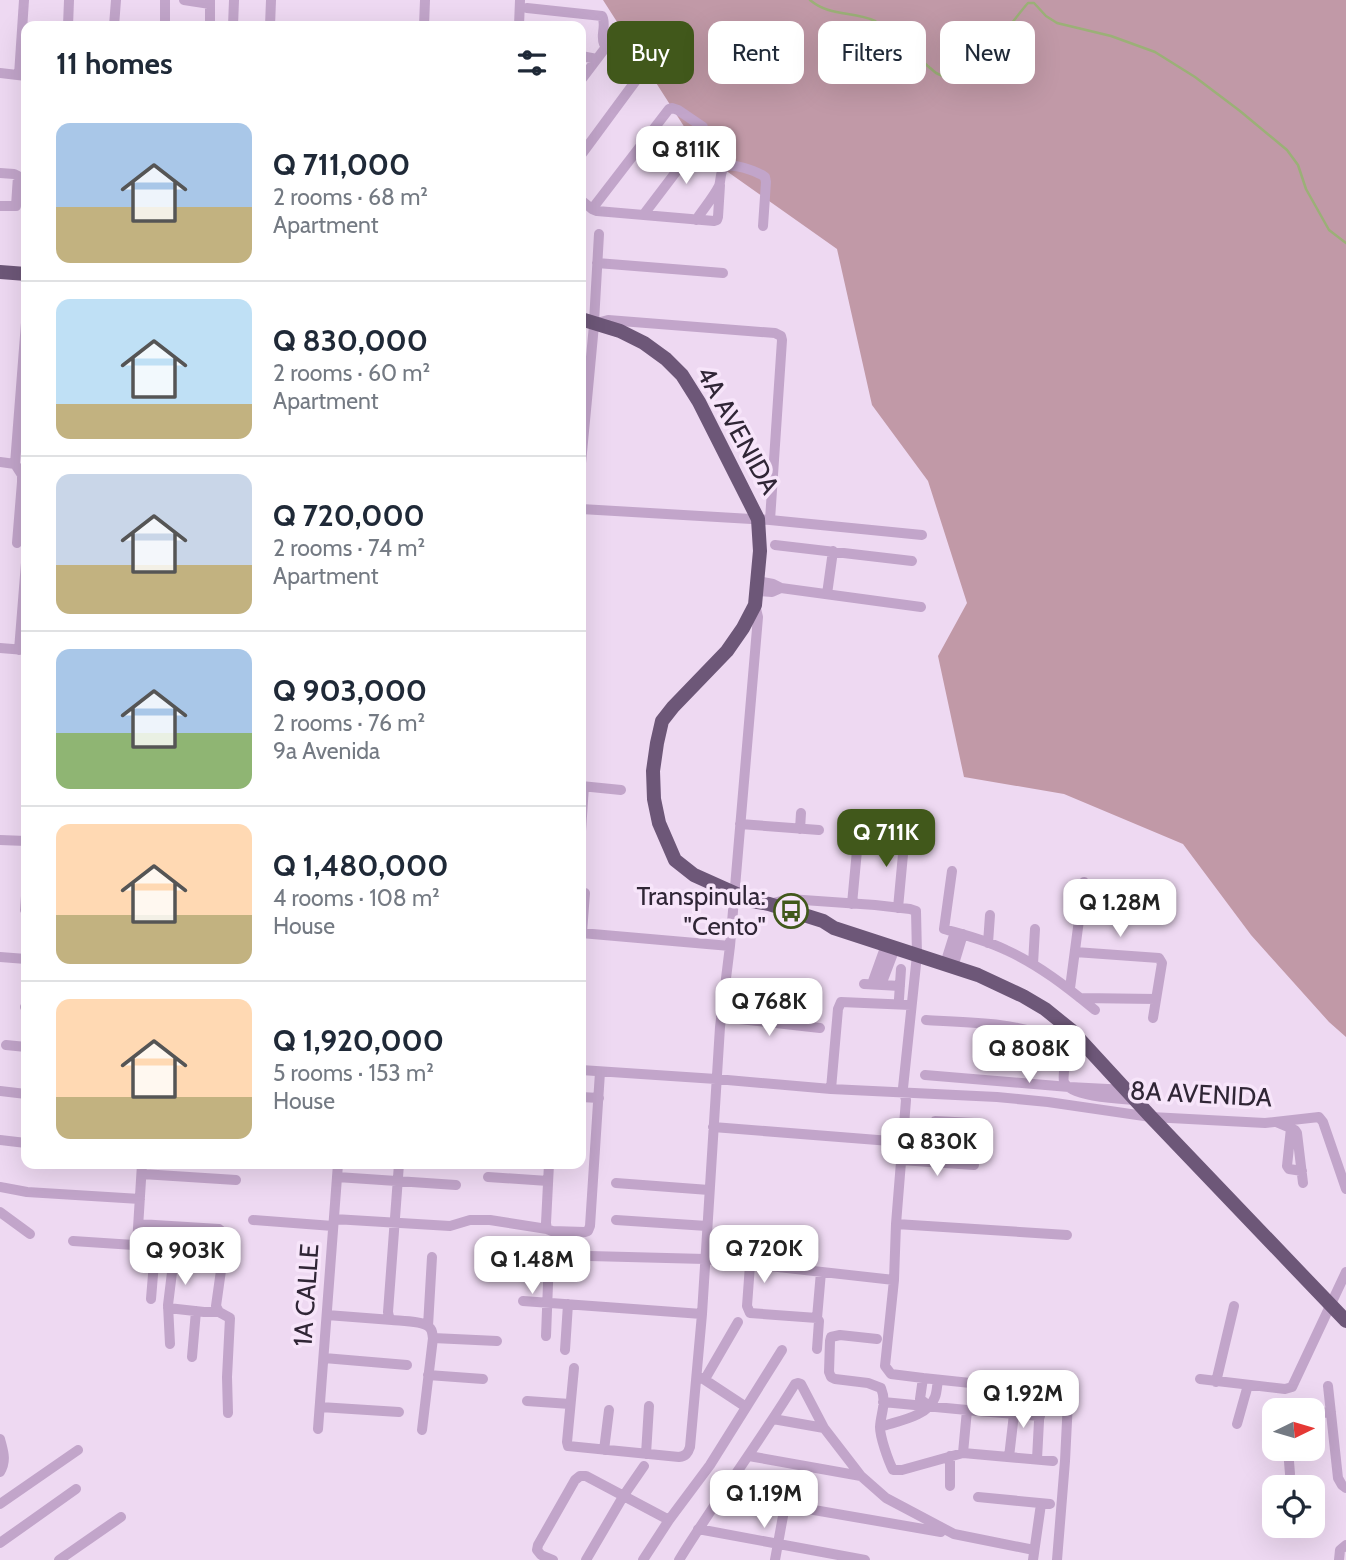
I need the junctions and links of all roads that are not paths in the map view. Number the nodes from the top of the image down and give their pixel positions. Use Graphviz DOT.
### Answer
graph roads {
  1 [pos="24,0"];
  2 [pos="69,0"];
  3 [pos="116,0"];
  4 [pos="165,0"];
  5 [pos="184,0"];
  6 [pos="234,0"];
  7 [pos="271,0"];
  8 [pos="425,0"];
  9 [pos="210,2"];
  10 [pos="525,3"];
  11 [pos="23,21"];
  12 [pos="68,21"];
  13 [pos="114,21"];
  14 [pos="165,21"];
  15 [pos="210,21"];
  16 [pos="233,21"];
  17 [pos="270,21"];
  18 [pos="424,21"];
  19 [pos="520,21"];
  20 [pos="526,21"];
  21 [pos="606,47"];
  22 [pos="586,57"];
  23 [pos="597,59"];
  24 [pos="0,73"];
  25 [pos="586,73"];
  26 [pos="21,75"];
  27 [pos="586,148"];
  28 [pos="0,173"];
  29 [pos="720,185"];
  30 [pos="586,204"];
  31 [pos="0,206"];
  32 [pos="592,209"];
  33 [pos="644,214"];
  34 [pos="695,220"];
  35 [pos="763,226"];
  36 [pos="599,234"];
  37 [pos="597,263"];
  38 [pos="0,272"];
  39 [pos="723,273"];
  40 [pos="21,274"];
  41 [pos="591,323"];
  42 [pos="586,375"];
  43 [pos="21,415"];
  44 [pos="0,462"];
  45 [pos="15,464"];
  46 [pos="21,473"];
  47 [pos="586,509"];
  48 [pos="764,520"];
  49 [pos="21,523"];
  50 [pos="922,535"];
  51 [pos="17,544"];
  52 [pos="775,545"];
  53 [pos="833,551"];
  54 [pos="912,561"];
  55 [pos="757,592"];
  56 [pos="827,594"];
  57 [pos="921,607"];
  58 [pos="21,650"];
  59 [pos="0,652"];
  60 [pos="586,786"];
  61 [pos="621,790"];
  62 [pos="801,813"];
  63 [pos="860,818"];
  64 [pos="740,824"];
  65 [pos="800,829"];
  66 [pos="819,830"];
  67 [pos="905,832"];
  68 [pos="0,840"];
  69 [pos="21,841"];
  70 [pos="952,871"];
  71 [pos="1084,882"];
  72 [pos="734,894"];
  73 [pos="752,901"];
  74 [pos="769,904"];
  75 [pos="852,904"];
  76 [pos="898,908"];
  77 [pos="990,915"];
  78 [pos="834,928"];
  79 [pos="1035,929"];
  80 [pos="586,933"];
  81 [pos="959,933"];
  82 [pos="988,943"];
  83 [pos="730,946"];
  84 [pos="891,946"];
  85 [pos="1075,951"];
  86 [pos="917,955"];
  87 [pos="0,957"];
  88 [pos="21,959"];
  89 [pos="1033,964"];
  90 [pos="949,966"];
  91 [pos="901,969"];
  92 [pos="900,986"];
  93 [pos="1070,988"];
  94 [pos="1080,998"];
  95 [pos="899,999"];
  96 [pos="1156,999"];
  97 [pos="911,1005"];
  98 [pos="1096,1010"];
  99 [pos="721,1017"];
  100 [pos="1153,1018"];
  101 [pos="926,1020"];
  102 [pos="820,1028"];
  103 [pos="6,1045"];
  104 [pos="21,1046"];
  105 [pos="586,1071"];
  106 [pos="600,1072"];
  107 [pos="925,1075"];
  108 [pos="716,1079"];
  109 [pos="1069,1087"];
  110 [pos="831,1089"];
  111 [pos="0,1091"];
  112 [pos="21,1093"];
  113 [pos="904,1094"];
  114 [pos="1131,1095"];
  115 [pos="586,1097"];
  116 [pos="599,1098"];
  117 [pos="1151,1117"];
  118 [pos="1276,1122"];
  119 [pos="974,1123"];
  120 [pos="713,1127"];
  121 [pos="0,1140"];
  122 [pos="21,1142"];
  123 [pos="903,1142"];
  124 [pos="901,1160"];
  125 [pos="929,1162"];
  126 [pos="974,1165"];
  127 [pos="142,1169"];
  128 [pos="338,1169"];
  129 [pos="399,1169"];
  130 [pos="549,1169"];
  131 [pos="337,1177"];
  132 [pos="488,1178"];
  133 [pos="236,1180"];
  134 [pos="398,1181"];
  135 [pos="548,1181"];
  136 [pos="616,1182"];
  137 [pos="1303,1183"];
  138 [pos="457,1185"];
  139 [pos="0,1186"];
  140 [pos="1346,1189"];
  141 [pos="709,1190"];
  142 [pos="140,1199"];
  143 [pos="0,1212"];
  144 [pos="253,1220"];
  145 [pos="615,1220"];
  146 [pos="334,1222"];
  147 [pos="394,1223"];
  148 [pos="139,1224"];
  149 [pos="896,1224"];
  150 [pos="157,1226"];
  151 [pos="707,1226"];
  152 [pos="180,1228"];
  153 [pos="547,1229"];
  154 [pos="30,1234"];
  155 [pos="1067,1235"];
  156 [pos="73,1241"];
  157 [pos="432,1256"];
  158 [pos="705,1259"];
  159 [pos="750,1265"];
  160 [pos="821,1272"];
  161 [pos="1346,1272"];
  162 [pos="894,1280"];
  163 [pos="151,1299"];
  164 [pos="523,1301"];
  165 [pos="548,1303"];
  166 [pos="568,1304"];
  167 [pos="1234,1306"];
  168 [pos="1330,1306"];
  169 [pos="168,1308"];
  170 [pos="196,1311"];
  171 [pos="219,1312"];
  172 [pos="702,1314"];
  173 [pos="327,1315"];
  174 [pos="817,1318"];
  175 [pos="392,1320"];
  176 [pos="1346,1321"];
  177 [pos="738,1322"];
  178 [pos="428,1326"];
  179 [pos="546,1336"];
  180 [pos="433,1338"];
  181 [pos="877,1339"];
  182 [pos="497,1342"];
  183 [pos="170,1344"];
  184 [pos="817,1349"];
  185 [pos="565,1350"];
  186 [pos="782,1350"];
  187 [pos="192,1357"];
  188 [pos="324,1359"];
  189 [pos="407,1365"];
  190 [pos="574,1368"];
  191 [pos="428,1375"];
  192 [pos="701,1378"];
  193 [pos="923,1378"];
  194 [pos="483,1379"];
  195 [pos="1199,1379"];
  196 [pos="938,1380"];
  197 [pos="1216,1382"];
  198 [pos="1248,1385"];
  199 [pos="1328,1386"];
  200 [pos="527,1401"];
  201 [pos="883,1402"];
  202 [pos="1040,1402"];
  203 [pos="570,1404"];
  204 [pos="649,1406"];
  205 [pos="929,1406"];
  206 [pos="320,1407"];
  207 [pos="746,1407"];
  208 [pos="609,1410"];
  209 [pos="968,1410"];
  210 [pos="399,1412"];
  211 [pos="1325,1412"];
  212 [pos="1331,1412"];
  213 [pos="228,1413"];
  214 [pos="1014,1414"];
  215 [pos="1040,1416"];
  216 [pos="773,1419"];
  217 [pos="1237,1424"];
  218 [pos="880,1427"];
  219 [pos="824,1428"];
  220 [pos="318,1429"];
  221 [pos="422,1430"];
  222 [pos="0,1439"];
  223 [pos="78,1450"];
  224 [pos="604,1450"];
  225 [pos="963,1453"];
  226 [pos="646,1454"];
  227 [pos="749,1456"];
  228 [pos="950,1456"];
  229 [pos="1009,1457"];
  230 [pos="1037,1459"];
  231 [pos="1053,1461"];
  232 [pos="1289,1461"];
  233 [pos="644,1466"];
  234 [pos="0,1472"];
  235 [pos="1290,1474"];
  236 [pos="861,1476"];
  237 [pos="950,1486"];
  238 [pos="1346,1488"];
  239 [pos="76,1489"];
  240 [pos="723,1492"];
  241 [pos="624,1495"];
  242 [pos="978,1497"];
  243 [pos="0,1504"];
  244 [pos="785,1505"];
  245 [pos="121,1517"];
  246 [pos="669,1520"];
  247 [pos="698,1529"];
  248 [pos="954,1534"];
  249 [pos="0,1543"];
  250 [pos="778,1544"];
  251 [pos="1346,1545"];
  252 [pos="1034,1555"];
  253 [pos="58,1560"];
  254 [pos="553,1560"];
  255 [pos="586,1560"];
  256 [pos="643,1560"];
  257 [pos="679,1560"];
  258 [pos="775,1560"];
  259 [pos="865,1560"];
  260 [pos="1057,1560"];
  261 [pos="1339,1560"];
  1 -- 11 [label="street"];
  2 -- 12 [label="street"];
  3 -- 13 [label="street"];
  4 -- 14 [label="street"];
  5 -- 9 [label="street"];
  6 -- 16 [label="street"];
  7 -- 17 [label="street"];
  8 -- 18 [label="street"];
  9 -- 15 [label="street"];
  10 -- 19 [label="street"];
  10 -- 20 [label="street"];
  10 -- 21 [label="street"];
  21 -- 23 [label="street"];
  21 -- 27 [label="street"];
  22 -- 23 [label="street"];
  23 -- 25 [label="street"];
  24 -- 26 [label="street"];
  28 -- 31 [label="street"];
  29 -- 34 [label="street"];
  29 -- 34 [label="street"];
  29 -- 35 [label="street"];
  30 -- 32 [label="street"];
  32 -- 33 [label="street"];
  32 -- 33 [label="street"];
  33 -- 34 [label="street"];
  36 -- 37 [label="street"];
  37 -- 39 [label="street"];
  37 -- 41 [label="street"];
  38 -- 40 [label="main road"];
  41 -- 42 [label="street"];
  41 -- 48 [label="main road, 4A AVENIDA"];
  41 -- 48 [label="street, 4A AVENIDA"];
  43 -- 45 [label="street"];
  44 -- 45 [label="street"];
  45 -- 46 [label="street"];
  47 -- 48 [label="street"];
  48 -- 50 [label="street"];
  48 -- 55 [label="main road"];
  49 -- 51 [label="street"];
  52 -- 53 [label="street"];
  53 -- 54 [label="street"];
  53 -- 56 [label="street"];
  55 -- 56 [label="street"];
  55 -- 64 [label="street"];
  55 -- 72 [label="main road"];
  56 -- 57 [label="street"];
  58 -- 59 [label="street"];
  60 -- 61 [label="street"];
  62 -- 65 [label="street"];
  63 -- 75 [label="street"];
  64 -- 65 [label="street"];
  64 -- 72 [label="street"];
  65 -- 66 [label="street"];
  67 -- 76 [label="street"];
  68 -- 69 [label="street"];
  70 -- 81 [label="street"];
  71 -- 85 [label="street"];
  72 -- 73 [label="main road"];
  72 -- 83 [label="street"];
  73 -- 74 [label="main road"];
  73 -- 78 [label="main road"];
  74 -- 75 [label="street"];
  74 -- 78 [label="main road"];
  75 -- 76 [label="street"];
  76 -- 86 [label="street"];
  77 -- 82 [label="street"];
  78 -- 84 [label="main road"];
  79 -- 89 [label="street"];
  80 -- 83 [label="street"];
  81 -- 82 [label="street"];
  81 -- 90 [label="street"];
  82 -- 89 [label="street"];
  83 -- 99 [label="street"];
  84 -- 86 [label="main road"];
  84 -- 92 [label="street"];
  85 -- 93 [label="street"];
  85 -- 96 [label="street"];
  86 -- 90 [label="main road"];
  86 -- 97 [label="street"];
  87 -- 88 [label="street"];
  89 -- 93 [label="street"];
  90 -- 114 [label="main road"];
  91 -- 92 [label="street"];
  92 -- 95 [label="street"];
  93 -- 94 [label="street"];
  94 -- 96 [label="street"];
  94 -- 98 [label="street"];
  96 -- 100 [label="street"];
  97 -- 110 [label="street"];
  97 -- 113 [label="street"];
  99 -- 102 [label="street"];
  99 -- 108 [label="street"];
  101 -- 109 [label="street"];
  103 -- 104 [label="street"];
  105 -- 106 [label="street, 8A AVENIDA"];
  106 -- 108 [label="street, 8A AVENIDA"];
  106 -- 116 [label="street"];
  107 -- 109 [label="street"];
  108 -- 110 [label="street, 8A AVENIDA"];
  108 -- 120 [label="street"];
  109 -- 114 [label="street"];
  110 -- 113 [label="street, 8A AVENIDA"];
  111 -- 112 [label="street"];
  113 -- 117 [label="street, 8A AVENIDA"];
  113 -- 123 [label="street"];
  114 -- 117 [label="main road"];
  115 -- 116 [label="street"];
  116 -- 153 [label="street"];
  117 -- 118 [label="street, 8A AVENIDA"];
  117 -- 168 [label="main road"];
  118 -- 137 [label="street"];
  118 -- 140 [label="street, 8A AVENIDA"];
  119 -- 125 [label="street"];
  120 -- 123 [label="street"];
  120 -- 141 [label="street"];
  121 -- 122 [label="street"];
  123 -- 124 [label="street"];
  124 -- 125 [label="street"];
  124 -- 149 [label="street"];
  125 -- 126 [label="street"];
  127 -- 133 [label="street"];
  127 -- 142 [label="street"];
  128 -- 131 [label="street, 1A CALLE"];
  129 -- 134 [label="street"];
  130 -- 135 [label="street"];
  131 -- 134 [label="street"];
  131 -- 146 [label="street, 1A CALLE"];
  132 -- 135 [label="street"];
  134 -- 138 [label="street"];
  134 -- 147 [label="street"];
  135 -- 153 [label="street"];
  136 -- 141 [label="street"];
  139 -- 142 [label="street"];
  141 -- 151 [label="street"];
  142 -- 148 [label="street"];
  143 -- 154 [label="street"];
  144 -- 146 [label="street"];
  145 -- 151 [label="street"];
  146 -- 147 [label="street"];
  146 -- 173 [label="street, 1A CALLE"];
  147 -- 153 [label="street"];
  147 -- 175 [label="street"];
  148 -- 150 [label="street"];
  148 -- 156 [label="street"];
  149 -- 155 [label="street"];
  149 -- 162 [label="street"];
  150 -- 152 [label="street"];
  150 -- 163 [label="street"];
  151 -- 158 [label="street"];
  152 -- 169 [label="street"];
  152 -- 171 [label="street"];
  157 -- 178 [label="street"];
  158 -- 159 [label="street"];
  158 -- 165 [label="street"];
  158 -- 172 [label="street"];
  159 -- 160 [label="street"];
  159 -- 174 [label="street"];
  160 -- 162 [label="street"];
  160 -- 174 [label="street"];
  161 -- 168 [label="street"];
  162 -- 193 [label="street"];
  164 -- 165 [label="street"];
  165 -- 166 [label="street"];
  165 -- 179 [label="street"];
  166 -- 172 [label="street"];
  166 -- 185 [label="street"];
  167 -- 197 [label="street"];
  168 -- 176 [label="main road"];
  168 -- 198 [label="street"];
  169 -- 170 [label="street"];
  169 -- 183 [label="street"];
  170 -- 171 [label="street"];
  170 -- 187 [label="street"];
  171 -- 213 [label="street"];
  172 -- 192 [label="street"];
  173 -- 175 [label="street"];
  173 -- 188 [label="street, 1A CALLE"];
  174 -- 184 [label="street"];
  175 -- 178 [label="street"];
  177 -- 192 [label="street"];
  178 -- 180 [label="street"];
  180 -- 182 [label="street"];
  180 -- 191 [label="street"];
  181 -- 201 [label="street"];
  186 -- 207 [label="street"];
  188 -- 189 [label="street"];
  188 -- 206 [label="street, 1A CALLE"];
  190 -- 203 [label="street"];
  191 -- 194 [label="street"];
  191 -- 221 [label="street"];
  192 -- 207 [label="street"];
  192 -- 226 [label="street"];
  193 -- 196 [label="street"];
  193 -- 205 [label="street"];
  195 -- 197 [label="street"];
  196 -- 205 [label="street"];
  196 -- 260 [label="street"];
  197 -- 198 [label="street"];
  198 -- 217 [label="street"];
  199 -- 212 [label="street"];
  200 -- 203 [label="street"];
  201 -- 205 [label="street"];
  201 -- 218 [label="street"];
  202 -- 215 [label="street"];
  203 -- 224 [label="street"];
  204 -- 226 [label="street"];
  205 -- 209 [label="street"];
  205 -- 218 [label="street"];
  206 -- 210 [label="street"];
  206 -- 220 [label="street, 1A CALLE"];
  207 -- 246 [label="street"];
  208 -- 224 [label="street"];
  209 -- 214 [label="street"];
  209 -- 225 [label="street"];
  211 -- 212 [label="street"];
  212 -- 238 [label="street"];
  214 -- 215 [label="street"];
  214 -- 229 [label="street"];
  215 -- 230 [label="street"];
  216 -- 219 [label="street"];
  216 -- 219 [label="street"];
  216 -- 227 [label="street"];
  218 -- 228 [label="street"];
  219 -- 236 [label="street"];
  222 -- 234 [label="street"];
  223 -- 243 [label="street"];
  224 -- 226 [label="street"];
  225 -- 228 [label="street"];
  225 -- 229 [label="street"];
  227 -- 236 [label="street"];
  227 -- 240 [label="street"];
  228 -- 237 [label="street"];
  229 -- 230 [label="street"];
  230 -- 231 [label="street"];
  232 -- 235 [label="street"];
  233 -- 241 [label="street"];
  236 -- 248 [label="street"];
  239 -- 249 [label="street"];
  240 -- 244 [label="street"];
  240 -- 247 [label="street"];
  241 -- 246 [label="street"];
  241 -- 254 [label="street"];
  241 -- 255 [label="street"];
  242 -- 252 [label="street"];
  244 -- 248 [label="street"];
  244 -- 250 [label="street"];
  245 -- 253 [label="street"];
  246 -- 256 [label="street"];
  247 -- 250 [label="street"];
  247 -- 257 [label="street"];
  248 -- 252 [label="street"];
  250 -- 258 [label="street"];
  250 -- 259 [label="street"];
  251 -- 261 [label="street"];
}
